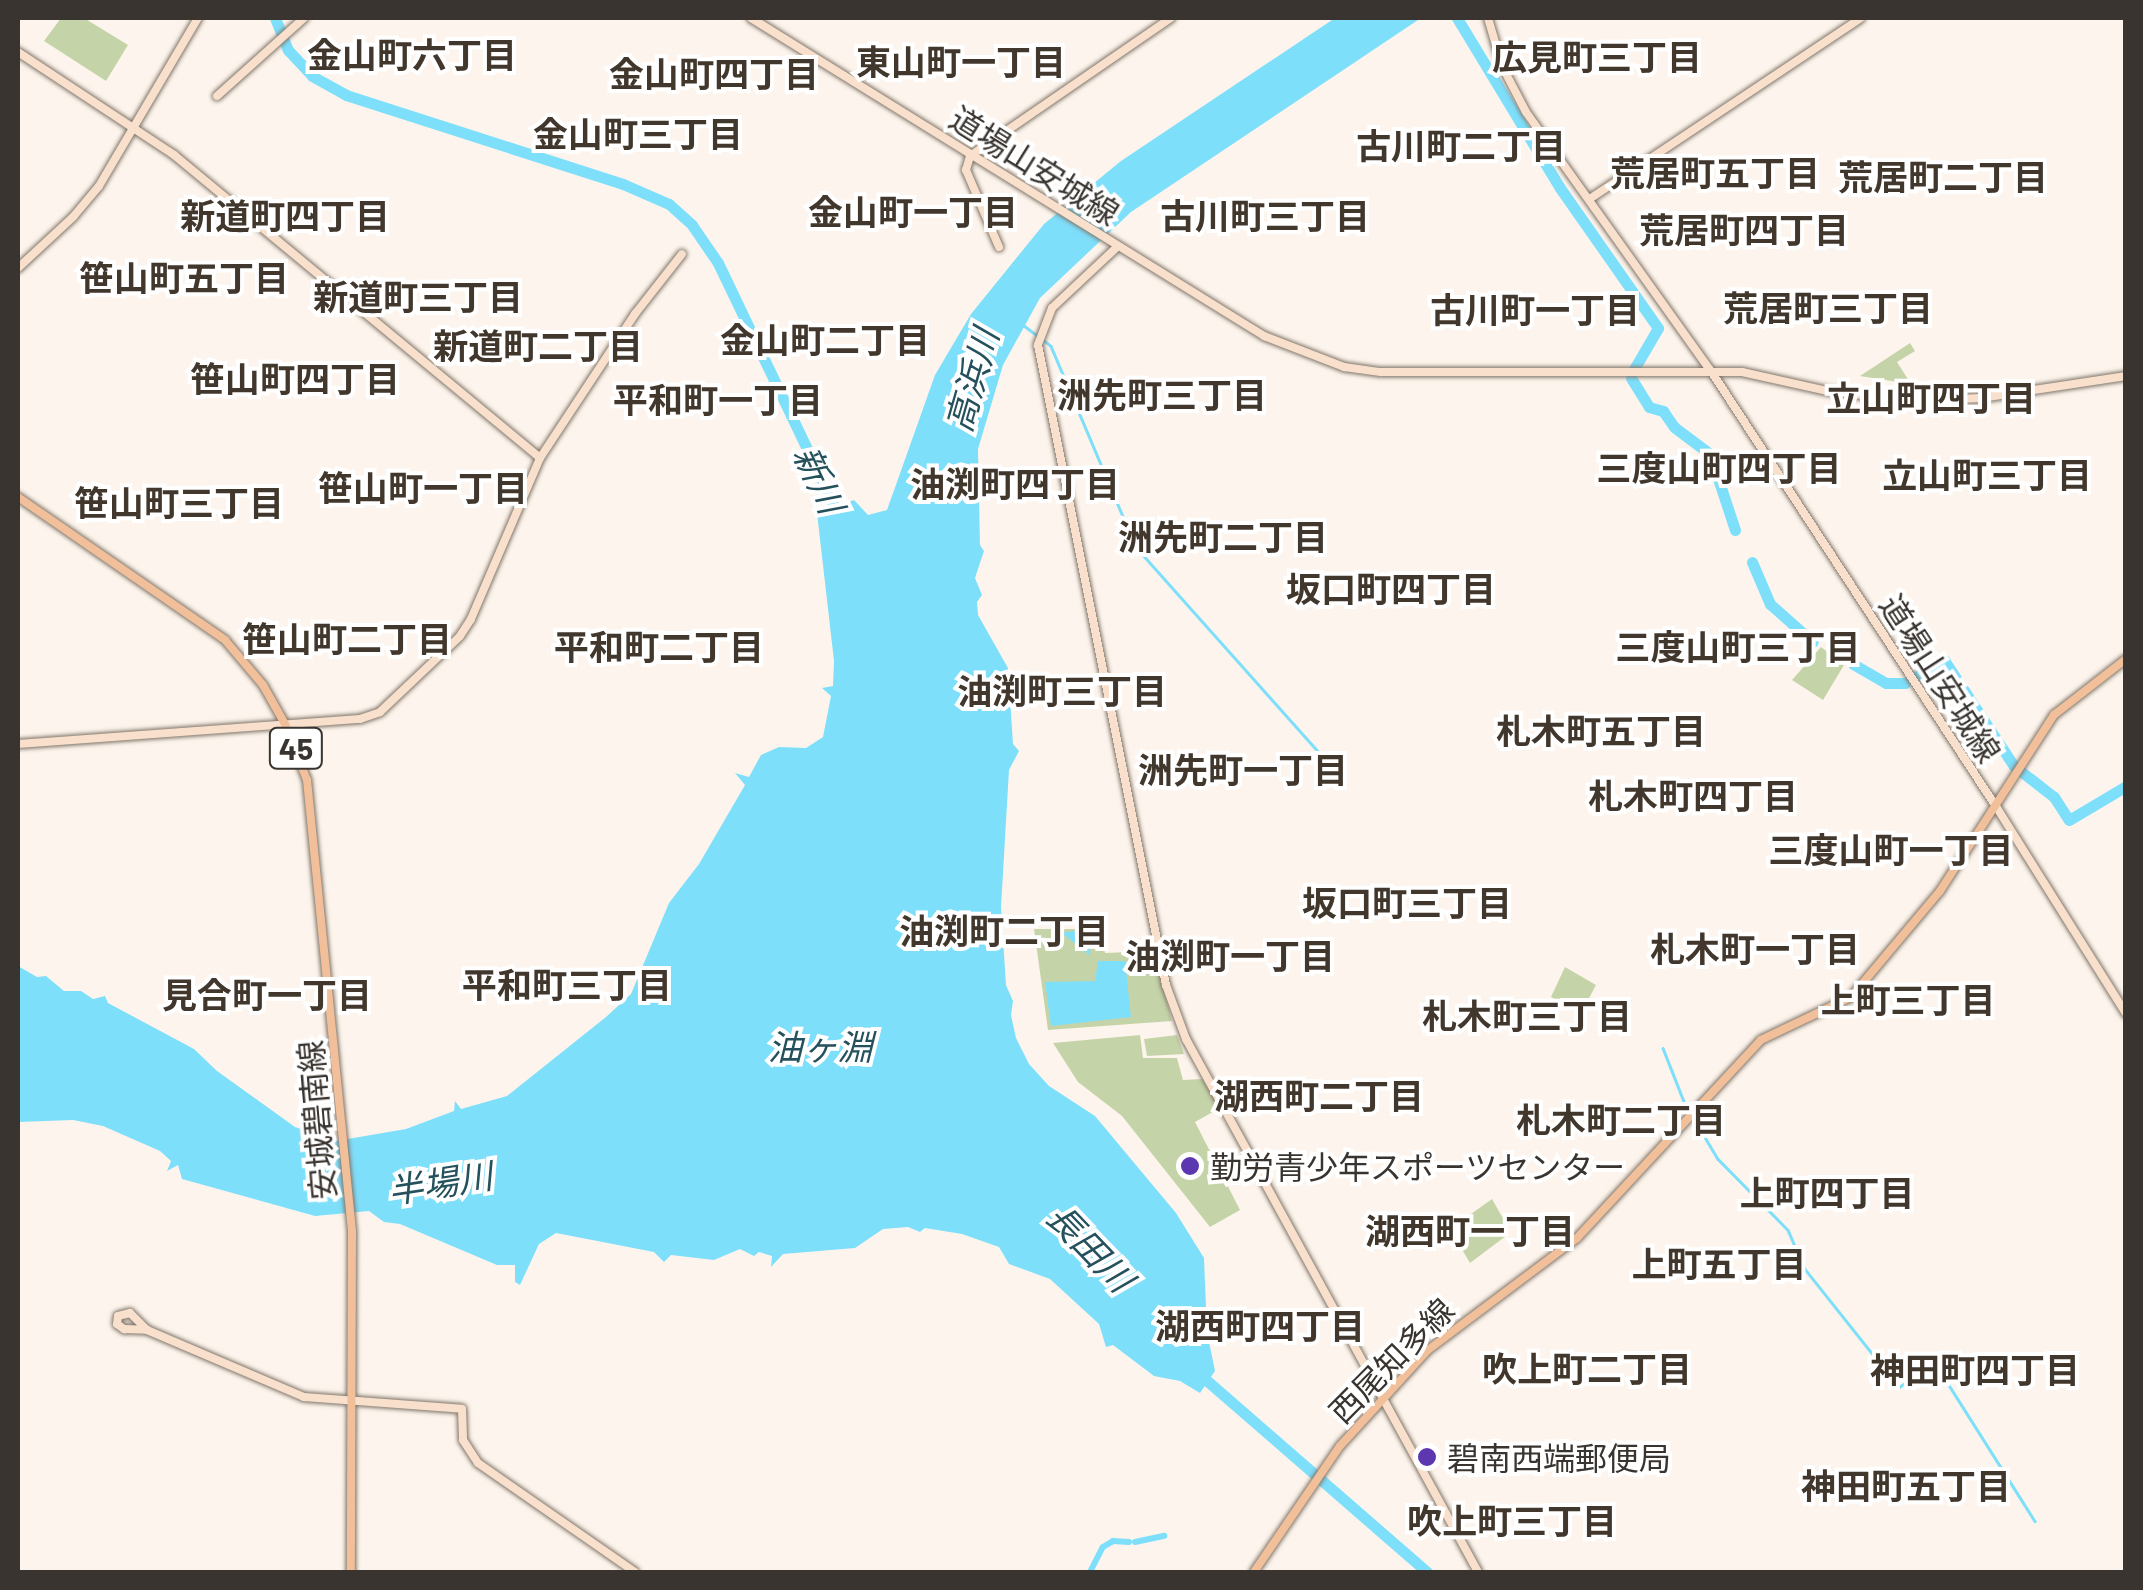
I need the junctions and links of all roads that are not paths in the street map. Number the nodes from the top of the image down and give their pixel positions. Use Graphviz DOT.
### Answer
graph roads {
  1 [pos="198,18"];
  2 [pos="304,18"];
  3 [pos="751,18"];
  4 [pos="1171,18"];
  5 [pos="1488,18"];
  6 [pos="1860,18"];
  7 [pos="18,52"];
  8 [pos="217,96"];
  9 [pos="132,127"];
  10 [pos="970,156"];
  11 [pos="1591,198"];
  12 [pos="1113,244"];
  13 [pos="999,246"];
  14 [pos="682,254"];
  15 [pos="18,268"];
  16 [pos="1712,371"];
  17 [pos="2126,376"];
  18 [pos="540,458"];
  19 [pos="18,497"];
  20 [pos="2126,659"];
  21 [pos="286,724"];
  22 [pos="18,744"];
  23 [pos="1998,808"];
  24 [pos="2126,1014"];
  25 [pos="147,1330"];
  26 [pos="1381,1397"];
  27 [pos="352,1403"];
  28 [pos="351,1572"];
  29 [pos="635,1572"];
  30 [pos="1254,1572"];
  31 [pos="1478,1572"];
  1 -- 9 [label="street"];
  2 -- 8 [label="street"];
  3 -- 10 [label="street, 道場山安城線"];
  4 -- 10 [label="street"];
  5 -- 11 [label="street, 道場山安城線"];
  6 -- 11 [label="street"];
  7 -- 9 [label="street"];
  9 -- 15 [label="street"];
  9 -- 18 [label="street"];
  10 -- 12 [label="street, 道場山安城線"];
  10 -- 13 [label="street"];
  11 -- 16 [label="street, 道場山安城線"];
  12 -- 16 [label="street, 道場山安城線"];
  12 -- 26 [label="street"];
  14 -- 18 [label="street"];
  16 -- 17 [label="street"];
  16 -- 23 [label="street, 道場山安城線"];
  18 -- 21 [label="street"];
  19 -- 21 [label="main road, 安城碧南線 / 45"];
  20 -- 23 [label="main road, 西尾知多線"];
  21 -- 22 [label="street"];
  21 -- 27 [label="main road, 安城碧南線 / 45"];
  23 -- 24 [label="street, 道場山安城線"];
  23 -- 26 [label="main road, 西尾知多線"];
  25 -- 27 [label="street"];
  26 -- 30 [label="main road, 西尾知多線"];
  26 -- 31 [label="street"];
  27 -- 28 [label="main road, 安城碧南線 / 45"];
  27 -- 29 [label="street"];
}
